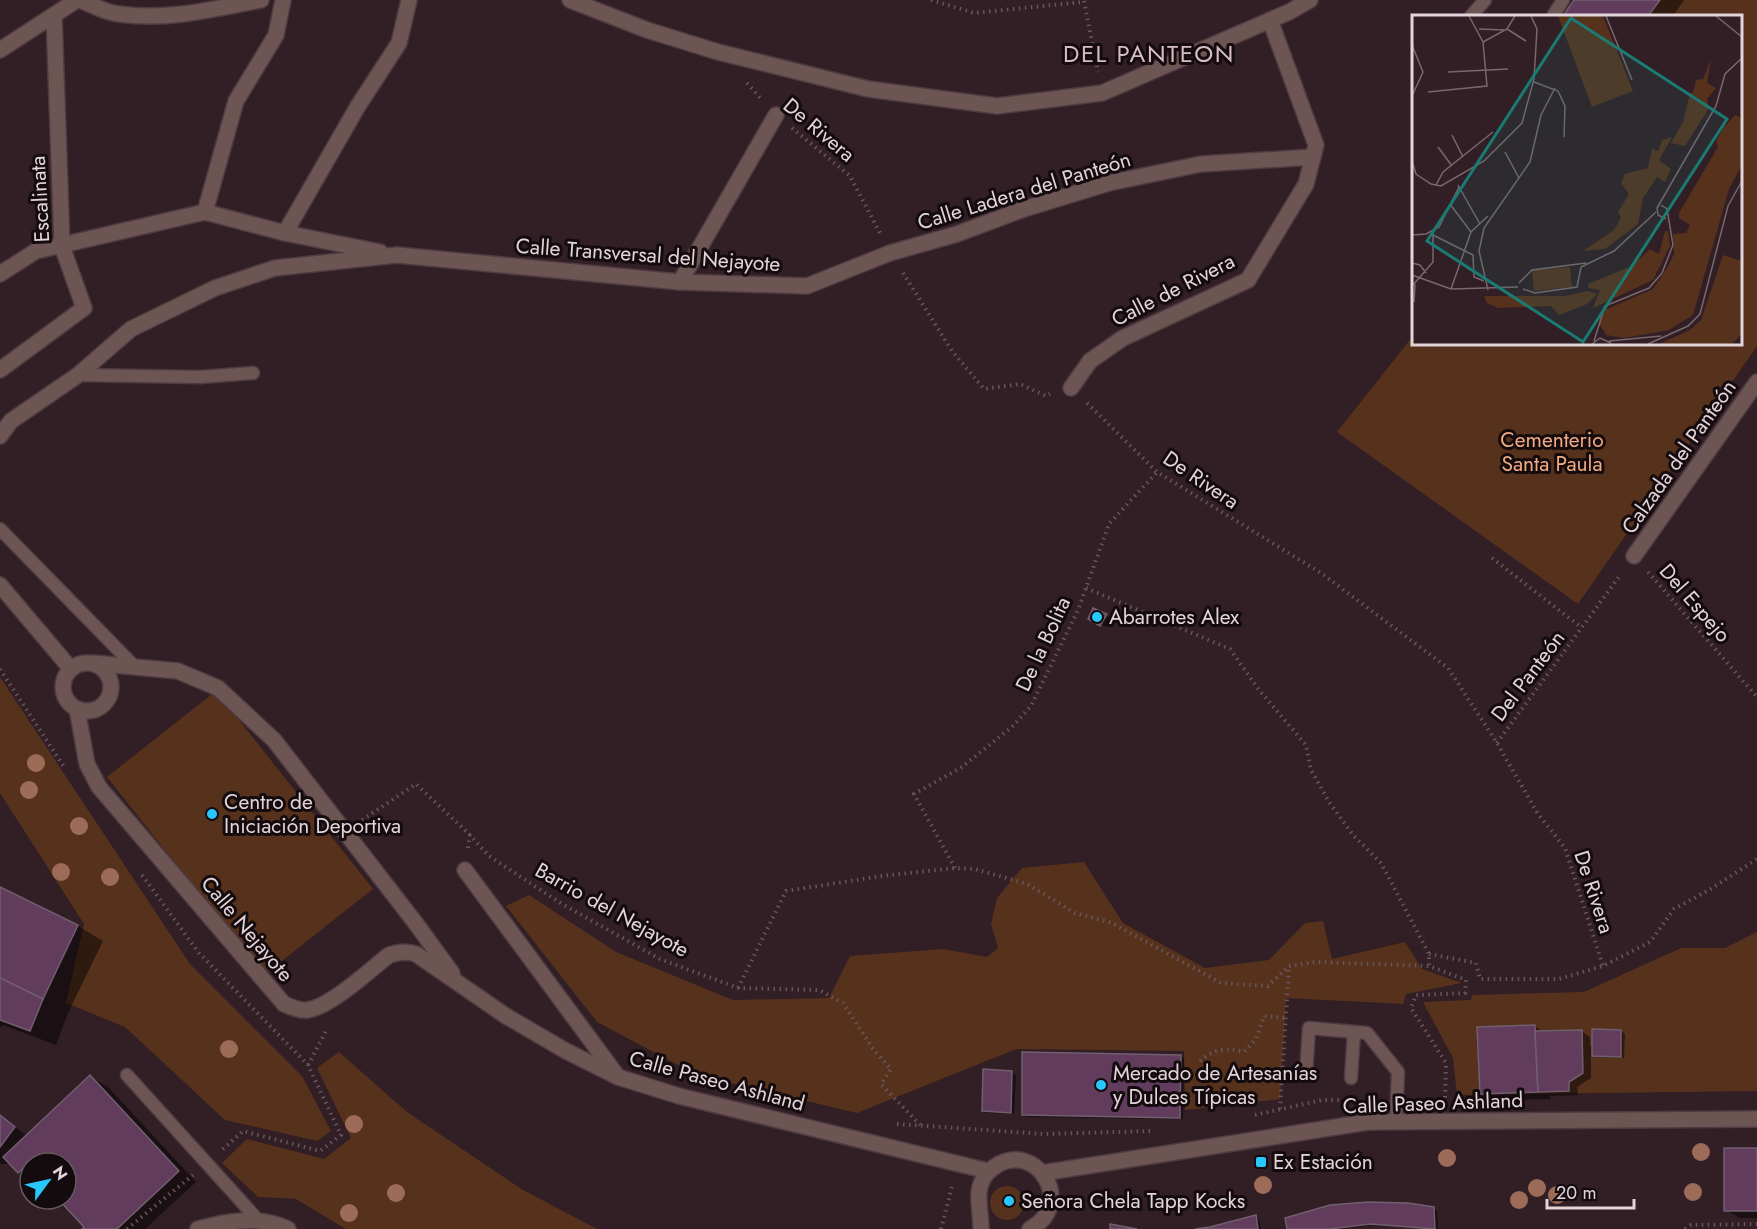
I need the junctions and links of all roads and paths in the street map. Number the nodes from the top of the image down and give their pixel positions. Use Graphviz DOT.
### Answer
graph roads {
  1 [pos="78,0"];
  2 [pos="261,0"];
  3 [pos="283,0"];
  4 [pos="409,0"];
  5 [pos="570,0"];
  6 [pos="931,0"];
  7 [pos="1310,0"];
  8 [pos="1485,0"];
  9 [pos="1563,0"];
  10 [pos="1084,1"];
  11 [pos="54,15"];
  12 [pos="1472,15"];
  13 [pos="1554,15"];
  14 [pos="1270,20"];
  15 [pos="0,50"];
  16 [pos="718,52"];
  17 [pos="1102,93"];
  18 [pos="776,115"];
  19 [pos="1312,157"];
  20 [pos="205,212"];
  21 [pos="285,233"];
  22 [pos="62,246"];
  23 [pos="890,253"];
  24 [pos="397,255"];
  25 [pos="0,274"];
  26 [pos="680,282"];
  27 [pos="0,370"];
  28 [pos="253,373"];
  29 [pos="78,375"];
  30 [pos="1757,382"];
  31 [pos="1071,388"];
  32 [pos="0,436"];
  33 [pos="1157,472"];
  34 [pos="0,529"];
  35 [pos="1634,556"];
  36 [pos="1492,558"];
  37 [pos="0,585"];
  38 [pos="1086,588"];
  39 [pos="1582,628"];
  40 [pos="93,663"];
  41 [pos="134,666"];
  42 [pos="71,669"];
  43 [pos="1757,696"];
  44 [pos="77,709"];
  45 [pos="1497,742"];
  46 [pos="357,823"];
  47 [pos="470,835"];
  48 [pos="1757,859"];
  49 [pos="954,868"];
  50 [pos="465,870"];
  51 [pos="1429,954"];
  52 [pos="1289,966"];
  53 [pos="1429,966"];
  54 [pos="1603,966"];
  55 [pos="457,980"];
  56 [pos="738,988"];
  57 [pos="1286,1018"];
  58 [pos="1354,1032"];
  59 [pos="1200,1061"];
  60 [pos="308,1065"];
  61 [pos="1306,1074"];
  62 [pos="127,1075"];
  63 [pos="618,1077"];
  64 [pos="1351,1078"];
  65 [pos="1445,1100"];
  66 [pos="1280,1109"];
  67 [pos="1757,1119"];
  68 [pos="1396,1122"];
  69 [pos="896,1124"];
  70 [pos="207,1164"];
  71 [pos="988,1171"];
  72 [pos="1042,1173"];
  73 [pos="258,1220"];
  74 [pos="1757,1224"];
  75 [pos="1032,1228"];
  76 [pos="127,1229"];
  77 [pos="198,1229"];
  78 [pos="288,1229"];
  79 [pos="981,1229"];
  80 [pos="1685,1229"];
  1 -- 2 [label="street"];
  1 -- 11 [label="street"];
  3 -- 20 [label="street"];
  4 -- 21 [label="street"];
  5 -- 16 [label="street"];
  6 -- 10 [label="path"];
  7 -- 14 [label="street"];
  8 -- 12 [label="lane"];
  9 -- 13 [label="lane"];
  10 -- 17 [label="path"];
  11 -- 15 [label="street"];
  11 -- 22 [label="street, Escalinata"];
  14 -- 17 [label="street"];
  14 -- 19 [label="street, Calle de Rivera"];
  16 -- 17 [label="street"];
  16 -- 18 [label="path, De Rivera"];
  18 -- 23 [label="path, De Rivera"];
  18 -- 26 [label="street"];
  19 -- 23 [label="street, Calle Ladera del Panteón"];
  19 -- 31 [label="street, Calle de Rivera"];
  20 -- 21 [label="street, Calle Transversal del Nejayote"];
  20 -- 22 [label="street, Calle Transversal del Nejayote"];
  21 -- 24 [label="street, Calle Transversal del Nejayote"];
  22 -- 25 [label="street, Calle Transversal del Nejayote"];
  22 -- 27 [label="street, Escalinata"];
  23 -- 26 [label="street, Calle Transversal del Nejayote"];
  23 -- 31 [label="path, De Rivera"];
  24 -- 26 [label="street, Calle Transversal del Nejayote"];
  24 -- 29 [label="street, Calle Transversal del Nejayote"];
  28 -- 29 [label="lane"];
  29 -- 32 [label="street, Calle Transversal del Nejayote"];
  30 -- 35 [label="street, Calzada del Panteón"];
  31 -- 33 [label="path, De Rivera"];
  33 -- 38 [label="path, De la Bolita"];
  33 -- 45 [label="path, De Rivera"];
  34 -- 41 [label="lane"];
  35 -- 39 [label="path, Del Panteón"];
  35 -- 43 [label="path, Del Espejo"];
  36 -- 39 [label="path"];
  37 -- 42 [label="street"];
  38 -- 49 [label="path, De la Bolita"];
  38 -- 51 [label="path"];
  39 -- 45 [label="path, Del Panteón"];
  40 -- 41 [label="street"];
  40 -- 42 [label="street"];
  40 -- 44 [label="street"];
  41 -- 55 [label="street"];
  42 -- 44 [label="street"];
  44 -- 55 [label="street, Calle Nejayote"];
  45 -- 54 [label="path, De Rivera"];
  46 -- 47 [label="path, Barrio del Nejayote"];
  47 -- 50 [label="path"];
  47 -- 56 [label="path, Barrio del Nejayote"];
  48 -- 54 [label="path"];
  49 -- 52 [label="path"];
  49 -- 56 [label="path"];
  50 -- 63 [label="street"];
  51 -- 53 [label="path"];
  51 -- 54 [label="path"];
  52 -- 53 [label="path"];
  52 -- 57 [label="path"];
  53 -- 65 [label="path"];
  55 -- 63 [label="street, Calle Paseo Ashland"];
  56 -- 69 [label="path, Barrio del Nejayote"];
  57 -- 59 [label="path"];
  57 -- 66 [label="path"];
  58 -- 61 [label="lane"];
  58 -- 64 [label="lane"];
  58 -- 68 [label="lane"];
  60 -- 70 [label="path"];
  62 -- 70 [label="lane"];
  63 -- 71 [label="street, Calle Paseo Ashland"];
  67 -- 68 [label="street, Calle Paseo Ashland"];
  68 -- 72 [label="street, Calle Paseo Ashland"];
  70 -- 73 [label="lane"];
  70 -- 76 [label="path"];
  71 -- 72 [label="street"];
  71 -- 79 [label="street"];
  72 -- 75 [label="street"];
  73 -- 77 [label="street"];
  73 -- 78 [label="street"];
  74 -- 80 [label="path"];
}
